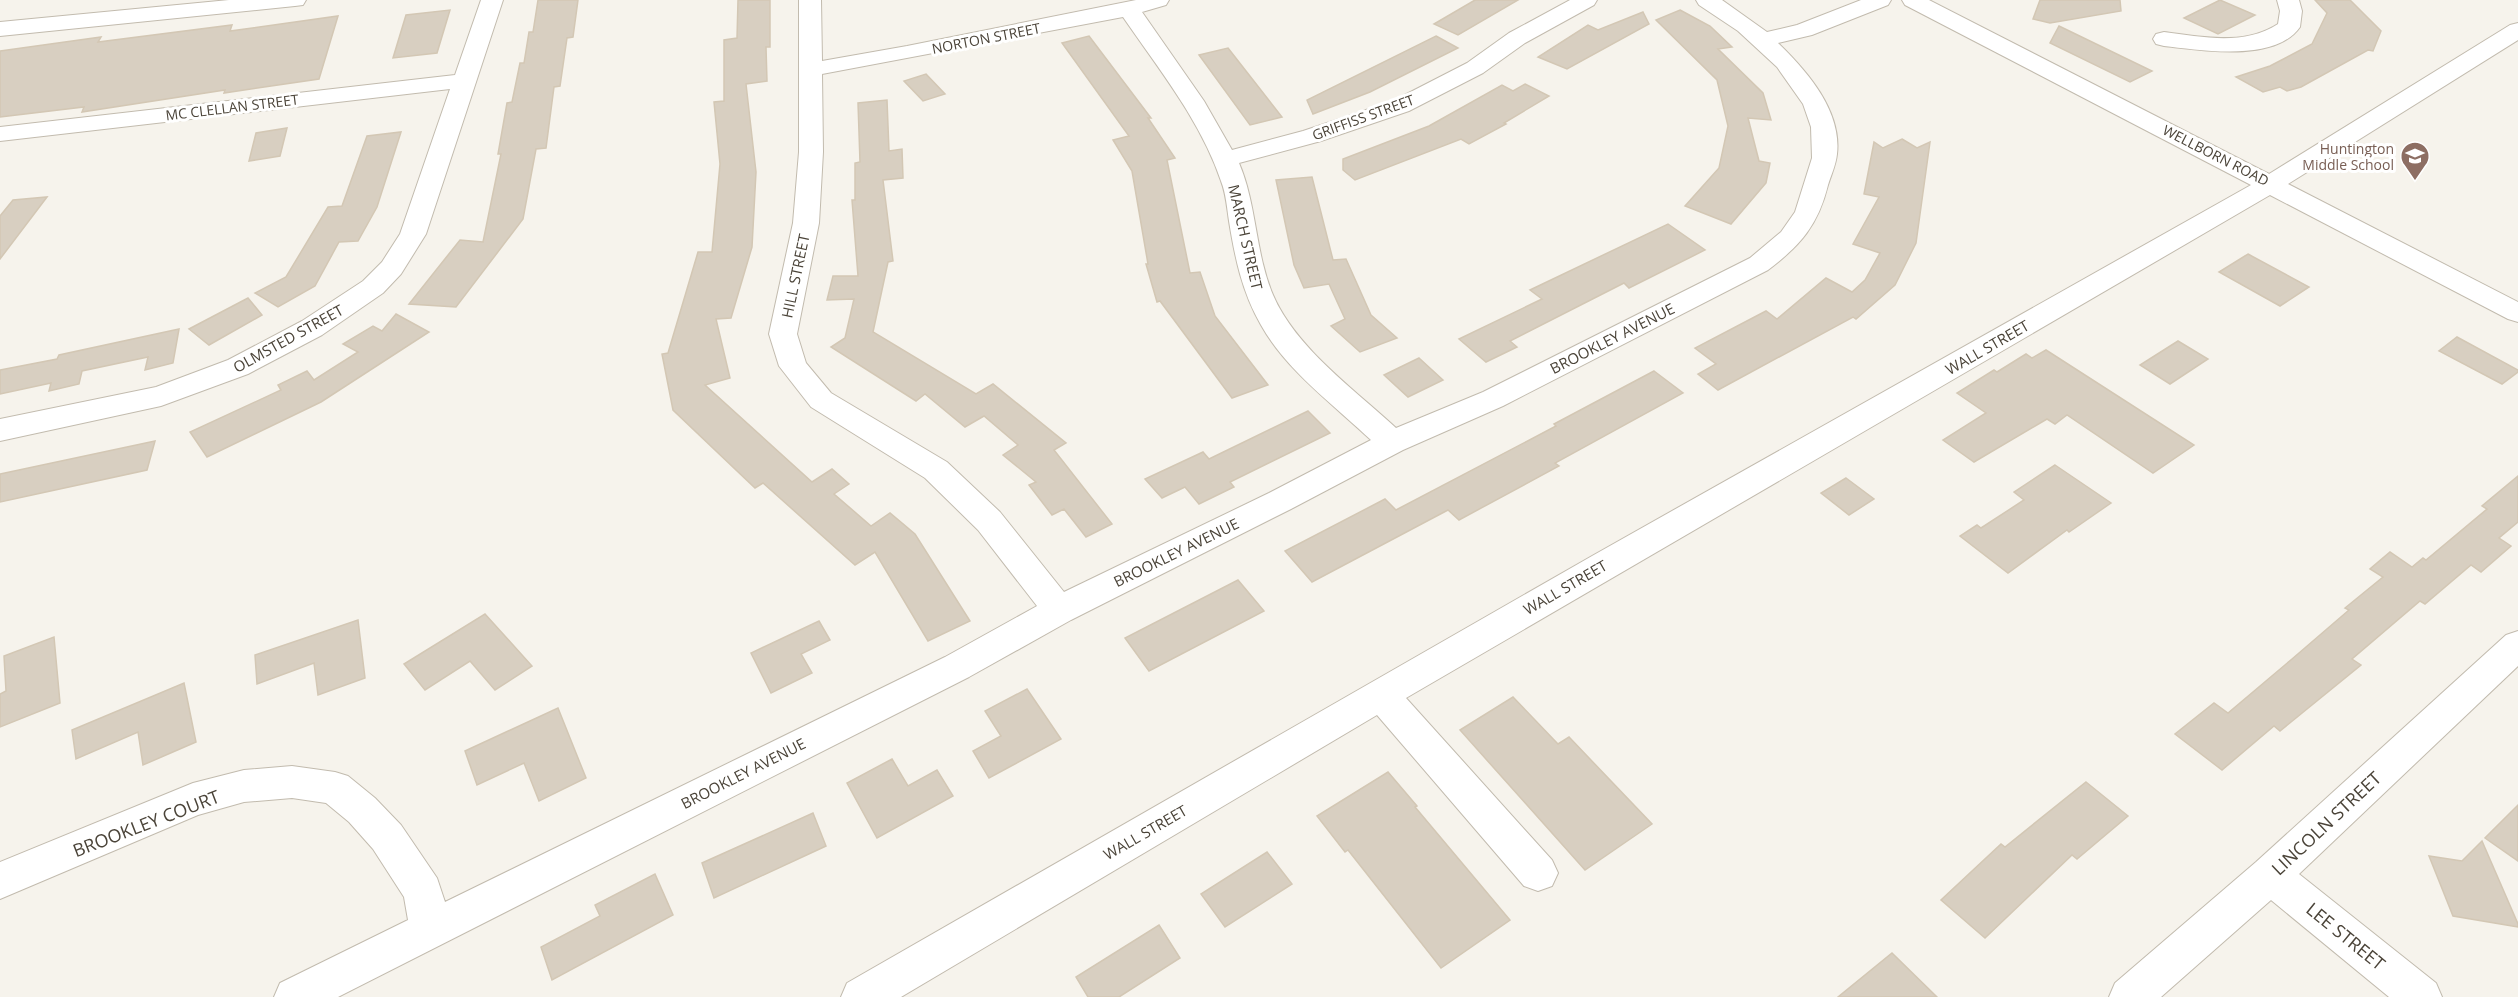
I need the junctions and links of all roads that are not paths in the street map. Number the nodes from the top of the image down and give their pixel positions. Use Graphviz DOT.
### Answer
graph roads {
  1 [pos="295,0"];
  2 [pos="492,0"];
  3 [pos="810,0"];
  4 [pos="1158,0"];
  5 [pos="1586,0"];
  6 [pos="1707,0"];
  7 [pos="1880,0"];
  8 [pos="1913,0"];
  9 [pos="2288,0"];
  10 [pos="1129,9"];
  11 [pos="0,29"];
  12 [pos="2518,30"];
  13 [pos="2164,39"];
  14 [pos="1763,40"];
  15 [pos="812,69"];
  16 [pos="464,81"];
  17 [pos="4,138"];
  18 [pos="1225,159"];
  19 [pos="2271,184"];
  20 [pos="2518,313"];
  21 [pos="0,430"];
  22 [pos="1392,442"];
  23 [pos="1059,609"];
  24 [pos="2518,645"];
  25 [pos="1381,694"];
  26 [pos="1539,873"];
  27 [pos="2270,875"];
  28 [pos="0,881"];
  29 [pos="430,930"];
  30 [pos="295,997"];
  31 [pos="862,997"];
  32 [pos="2130,997"];
  33 [pos="2421,997"];
  1 -- 11 [label="street"];
  2 -- 16 [label="street, OLMSTED STREET"];
  3 -- 15 [label="street, HILL STREET"];
  4 -- 10 [label="street, NORTON STREET"];
  5 -- 18 [label="street, GRIFFISS STREET"];
  6 -- 14 [label="street, BROOKLEY AVENUE"];
  7 -- 14 [label="street"];
  8 -- 19 [label="street, WELLBORN ROAD"];
  9 -- 13 [label="street"];
  10 -- 15 [label="street, NORTON STREET"];
  10 -- 18 [label="street, MARCH STREET"];
  12 -- 19 [label="street, WALL STREET"];
  14 -- 22 [label="street, BROOKLEY AVENUE"];
  15 -- 23 [label="street, HILL STREET"];
  16 -- 17 [label="street, MC CLELLAN STREET"];
  16 -- 21 [label="street, OLMSTED STREET"];
  18 -- 22 [label="street, MARCH STREET"];
  19 -- 20 [label="street, WELLBORN ROAD"];
  19 -- 25 [label="street, WALL STREET"];
  22 -- 23 [label="street, BROOKLEY AVENUE"];
  23 -- 29 [label="street, BROOKLEY AVENUE"];
  24 -- 27 [label="street, LINCOLN STREET"];
  25 -- 26 [label="street"];
  25 -- 31 [label="street, WALL STREET"];
  27 -- 32 [label="street, LINCOLN STREET"];
  27 -- 33 [label="street, LEE STREET"];
  28 -- 29 [label="street, BROOKLEY COURT"];
  29 -- 30 [label="street, BROOKLEY AVENUE"];
}
